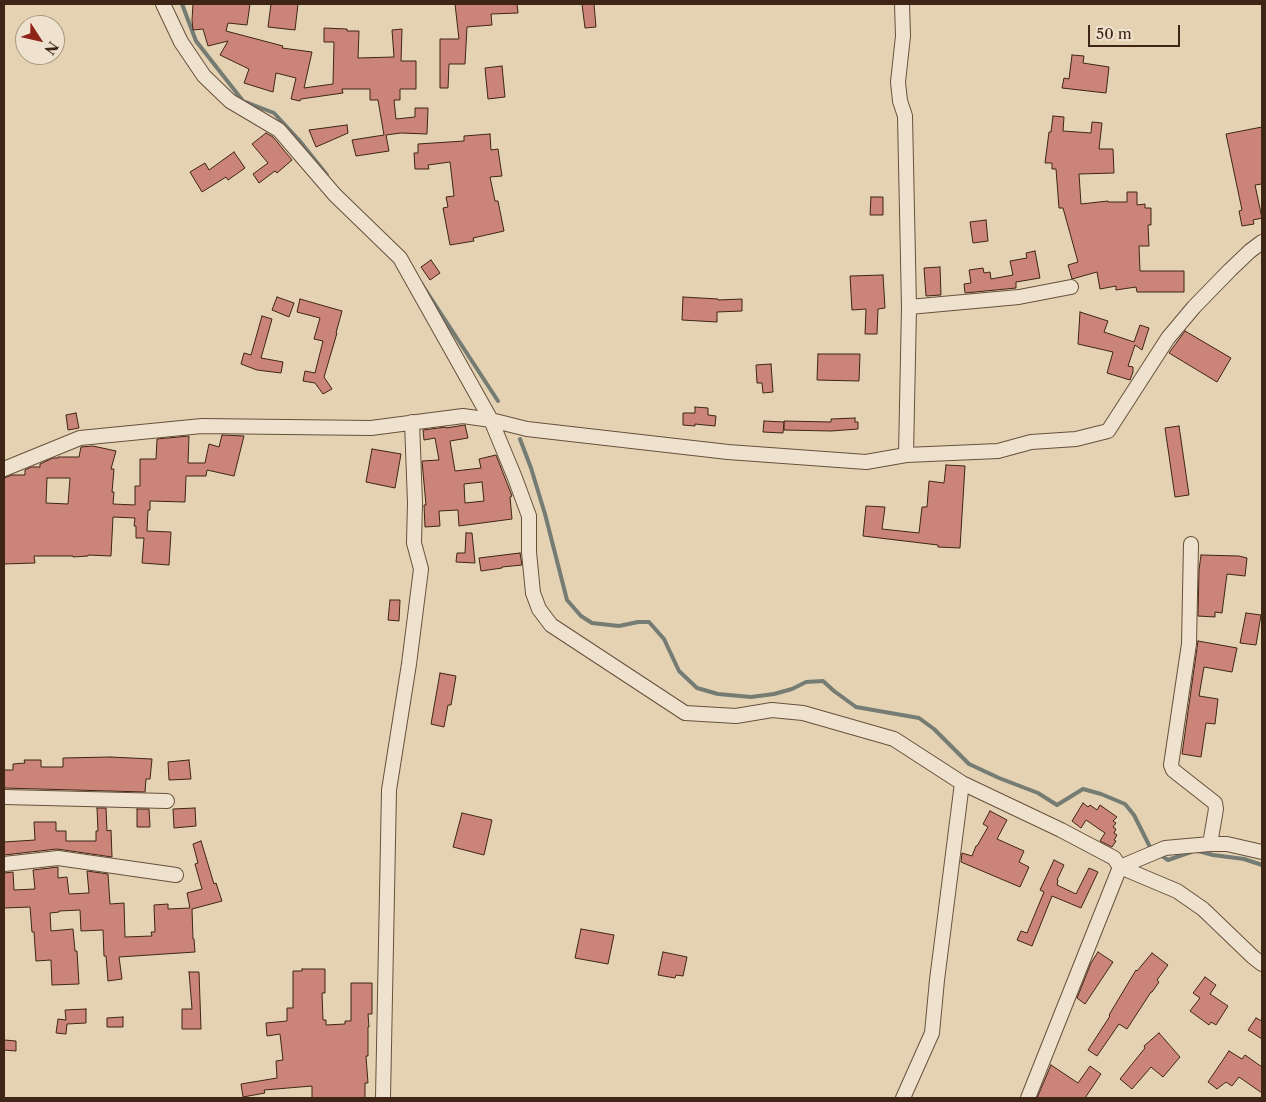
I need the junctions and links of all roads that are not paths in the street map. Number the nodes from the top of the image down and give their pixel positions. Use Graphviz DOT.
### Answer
graph roads {
  1 [pos="163,4"];
  2 [pos="902,4"];
  3 [pos="1262,242"];
  4 [pos="1071,287"];
  5 [pos="909,307"];
  6 [pos="491,420"];
  7 [pos="412,422"];
  8 [pos="906,455"];
  9 [pos="4,469"];
  10 [pos="1191,544"];
  11 [pos="962,783"];
  12 [pos="4,797"];
  13 [pos="167,801"];
  14 [pos="1210,844"];
  15 [pos="1261,849"];
  16 [pos="4,864"];
  17 [pos="1126,865"];
  18 [pos="176,875"];
  19 [pos="1262,964"];
  20 [pos="383,1098"];
  21 [pos="903,1098"];
  22 [pos="1028,1098"];
  1 -- 6 [label="street"];
  2 -- 5 [label="street"];
  3 -- 8 [label="street"];
  4 -- 5 [label="street"];
  5 -- 8 [label="street"];
  6 -- 7 [label="street"];
  6 -- 8 [label="street"];
  6 -- 11 [label="street"];
  7 -- 9 [label="street"];
  7 -- 20 [label="street"];
  10 -- 14 [label="street"];
  11 -- 17 [label="street"];
  11 -- 21 [label="street"];
  12 -- 13 [label="street"];
  14 -- 15 [label="street"];
  14 -- 17 [label="street"];
  16 -- 18 [label="street"];
  17 -- 19 [label="street"];
  17 -- 22 [label="street"];
}
